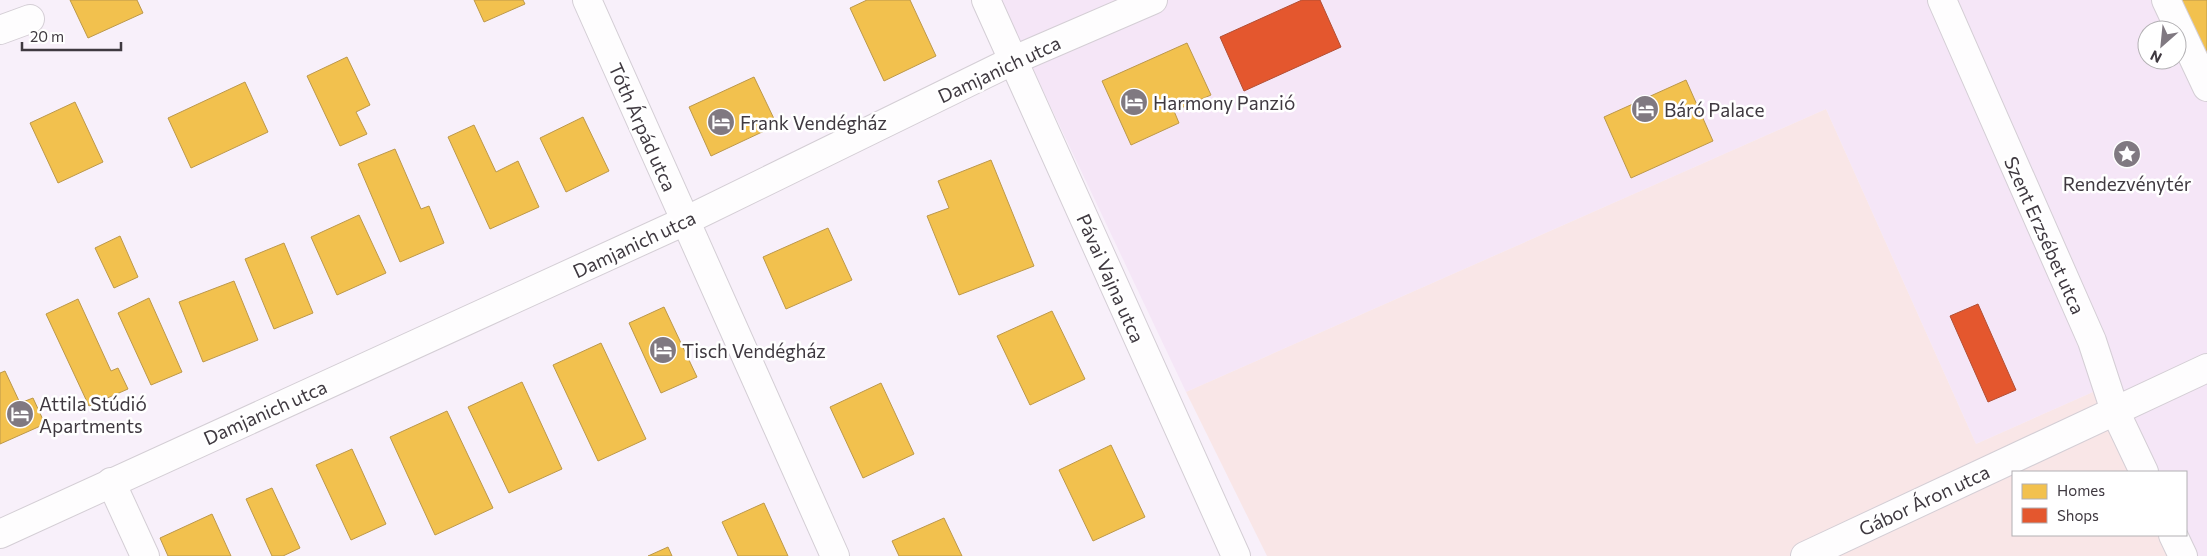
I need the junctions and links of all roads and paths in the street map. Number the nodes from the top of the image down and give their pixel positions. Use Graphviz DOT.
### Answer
graph roads {
  1 [pos="587,0"];
  2 [pos="986,0"];
  3 [pos="1153,0"];
  4 [pos="1942,0"];
  5 [pos="2166,0"];
  6 [pos="30,19"];
  7 [pos="0,30"];
  8 [pos="1014,60"];
  9 [pos="2207,87"];
  10 [pos="685,221"];
  11 [pos="2207,368"];
  12 [pos="2115,411"];
  13 [pos="2144,471"];
  14 [pos="111,482"];
  15 [pos="0,534"];
  16 [pos="2173,536"];
  17 [pos="145,556"];
  18 [pos="835,556"];
  19 [pos="1236,556"];
  20 [pos="1805,556"];
  21 [pos="2183,556"];
  1 -- 10 [label="street, Tóth Árpád utca"];
  2 -- 8 [label="street, Pávai Vajna utca"];
  3 -- 8 [label="street, Damjanich utca"];
  4 -- 12 [label="street, Szent Erzsébet utca"];
  5 -- 9 [label="street"];
  6 -- 7 [label="street"];
  8 -- 10 [label="street, Damjanich utca"];
  8 -- 19 [label="street, Pávai Vajna utca"];
  10 -- 14 [label="street, Damjanich utca"];
  10 -- 18 [label="street, Tóth Árpád utca"];
  11 -- 12 [label="street, Gábor Áron utca"];
  12 -- 13 [label="street, Szent Erzsébet utca"];
  12 -- 20 [label="street, Gábor Áron utca"];
  14 -- 15 [label="street, Damjanich utca"];
  14 -- 17 [label="street"];
  16 -- 21 [label="street"];
}
